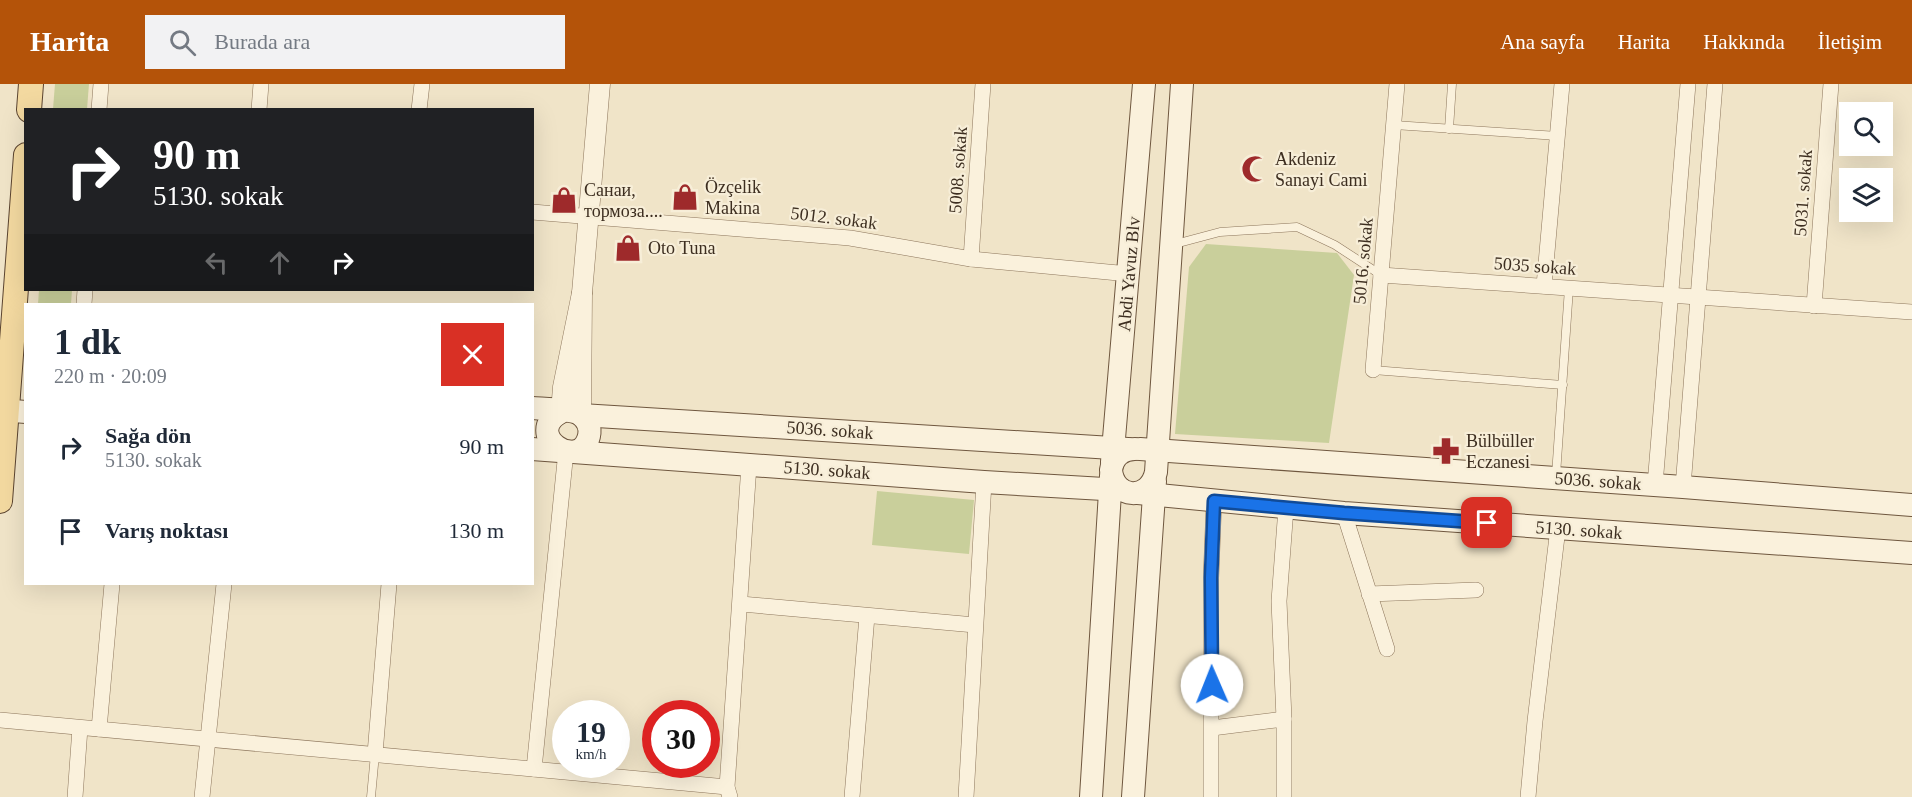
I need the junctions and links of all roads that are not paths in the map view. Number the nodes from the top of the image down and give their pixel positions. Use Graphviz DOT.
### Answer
graph roads {
  1 [pos="31,84"];
  2 [pos="101,84"];
  3 [pos="261,84"];
  4 [pos="422,84"];
  5 [pos="600,84"];
  6 [pos="983,84"];
  7 [pos="1144,84"];
  8 [pos="1182,84"];
  9 [pos="1397,84"];
  10 [pos="1452,84"];
  11 [pos="1562,84"];
  12 [pos="1688,84"];
  13 [pos="1715,84"];
  14 [pos="1831,84"];
  15 [pos="29,108"];
  16 [pos="99,108"];
  17 [pos="259,108"];
  18 [pos="419,108"];
  19 [pos="1394,125"];
  20 [pos="1449,129"];
  21 [pos="1558,136"];
  22 [pos="24,202"];
  23 [pos="534,212"];
  24 [pos="589,215"];
  25 [pos="1170,246"];
  26 [pos="22,248"];
  27 [pos="971,259"];
  28 [pos="1129,274"];
  29 [pos="1381,275"];
  30 [pos="1544,286"];
  31 [pos="1569,288"];
  32 [pos="1671,296"];
  33 [pos="1698,297"];
  34 [pos="1814,306"];
  35 [pos="1912,312"];
  36 [pos="1373,370"];
  37 [pos="12,371"];
  38 [pos="1563,385"];
  39 [pos="534,408"];
  40 [pos="11,411"];
  41 [pos="571,413"];
  42 [pos="534,449"];
  43 [pos="566,451"];
  44 [pos="749,465"];
  45 [pos="1133,471"];
  46 [pos="1556,478"];
  47 [pos="984,482"];
  48 [pos="1655,485"];
  49 [pos="1683,487"];
  50 [pos="0,501"];
  51 [pos="1214,501"];
  52 [pos="1912,505"];
  53 [pos="1286,508"];
  54 [pos="1344,513"];
  55 [pos="1558,528"];
  56 [pos="1912,553"];
  57 [pos="112,585"];
  58 [pos="224,585"];
  59 [pos="389,585"];
  60 [pos="1476,590"];
  61 [pos="1370,594"];
  62 [pos="741,604"];
  63 [pos="867,616"];
  64 [pos="975,625"];
  65 [pos="1387,649"];
  66 [pos="1284,719"];
  67 [pos="0,720"];
  68 [pos="80,728"];
  69 [pos="1212,728"];
  70 [pos="99,729"];
  71 [pos="207,739"];
  72 [pos="375,754"];
  73 [pos="534,769"];
  74 [pos="729,792"];
  75 [pos="1289,796"];
  76 [pos="75,797"];
  77 [pos="202,797"];
  78 [pos="371,797"];
  79 [pos="852,797"];
  80 [pos="966,797"];
  81 [pos="1091,797"];
  82 [pos="1133,797"];
  83 [pos="1211,797"];
  84 [pos="1528,797"];
  1 -- 15 [label="main road"];
  2 -- 16 [label="street"];
  3 -- 17 [label="street"];
  4 -- 18 [label="street"];
  5 -- 24 [label="street"];
  6 -- 27 [label="street, 5008. sokak"];
  7 -- 28 [label="main road, Abdi Yavuz Blv"];
  8 -- 25 [label="main road"];
  9 -- 19 [label="street, 5016. sokak"];
  10 -- 20 [label="lane"];
  11 -- 21 [label="street"];
  12 -- 32 [label="street"];
  13 -- 33 [label="street"];
  14 -- 34 [label="street, 5031. sokak"];
  19 -- 20 [label="lane"];
  19 -- 29 [label="street, 5016. sokak"];
  20 -- 21 [label="lane"];
  21 -- 30 [label="street"];
  22 -- 26 [label="main road"];
  23 -- 24 [label="street, 5012. sokak"];
  24 -- 27 [label="street, 5012. sokak"];
  24 -- 41 [label="street"];
  25 -- 29 [label="lane, 5035 sokak"];
  25 -- 45 [label="main road"];
  26 -- 37 [label="main road"];
  27 -- 28 [label="street, 5012. sokak"];
  28 -- 45 [label="main road, Abdi Yavuz Blv"];
  29 -- 30 [label="street, 5035 sokak"];
  29 -- 36 [label="street, 5016. sokak"];
  30 -- 31 [label="street, 5035 sokak"];
  31 -- 32 [label="street, 5035 sokak"];
  31 -- 38 [label="lane"];
  32 -- 33 [label="street, 5035 sokak"];
  32 -- 48 [label="street"];
  33 -- 34 [label="street, 5035 sokak"];
  33 -- 49 [label="street"];
  34 -- 35 [label="street, 5035 sokak"];
  36 -- 38 [label="lane"];
  37 -- 40 [label="main road"];
  38 -- 46 [label="lane"];
  39 -- 41 [label="main road, 5036. sokak"];
  40 -- 50 [label="main road"];
  41 -- 43 [label="main road"];
  41 -- 43 [label="main road"];
  41 -- 45 [label="main road, 5036. sokak"];
  42 -- 43 [label="main road, 5130. sokak"];
  43 -- 44 [label="main road, 5130. sokak"];
  43 -- 73 [label="street"];
  44 -- 47 [label="main road, 5130. sokak"];
  44 -- 62 [label="street"];
  45 -- 46 [label="main road, 5036. sokak"];
  45 -- 47 [label="main road, 5130. sokak"];
  45 -- 51 [label="main road, 5130. sokak"];
  45 -- 81 [label="main road"];
  45 -- 82 [label="main road"];
  46 -- 48 [label="main road, 5036. sokak"];
  47 -- 64 [label="street"];
  48 -- 49 [label="main road, 5036. sokak"];
  49 -- 52 [label="main road, 5036. sokak"];
  51 -- 53 [label="main road, 5130. sokak"];
  51 -- 69 [label="street"];
  53 -- 54 [label="main road, 5130. sokak"];
  53 -- 66 [label="street"];
  54 -- 55 [label="main road, 5130. sokak"];
  54 -- 61 [label="street"];
  55 -- 56 [label="main road, 5130. sokak"];
  55 -- 84 [label="street"];
  57 -- 70 [label="street"];
  58 -- 71 [label="street"];
  59 -- 72 [label="street"];
  60 -- 61 [label="street"];
  61 -- 65 [label="street"];
  62 -- 63 [label="street"];
  62 -- 74 [label="street"];
  63 -- 64 [label="street"];
  63 -- 79 [label="street"];
  64 -- 80 [label="street"];
  66 -- 69 [label="street"];
  66 -- 75 [label="street"];
  67 -- 68 [label="street"];
  68 -- 70 [label="street"];
  68 -- 76 [label="street"];
  69 -- 83 [label="street"];
  70 -- 71 [label="street"];
  71 -- 72 [label="street"];
  71 -- 77 [label="street"];
  72 -- 73 [label="street"];
  72 -- 78 [label="lane"];
  73 -- 74 [label="street"];
}
